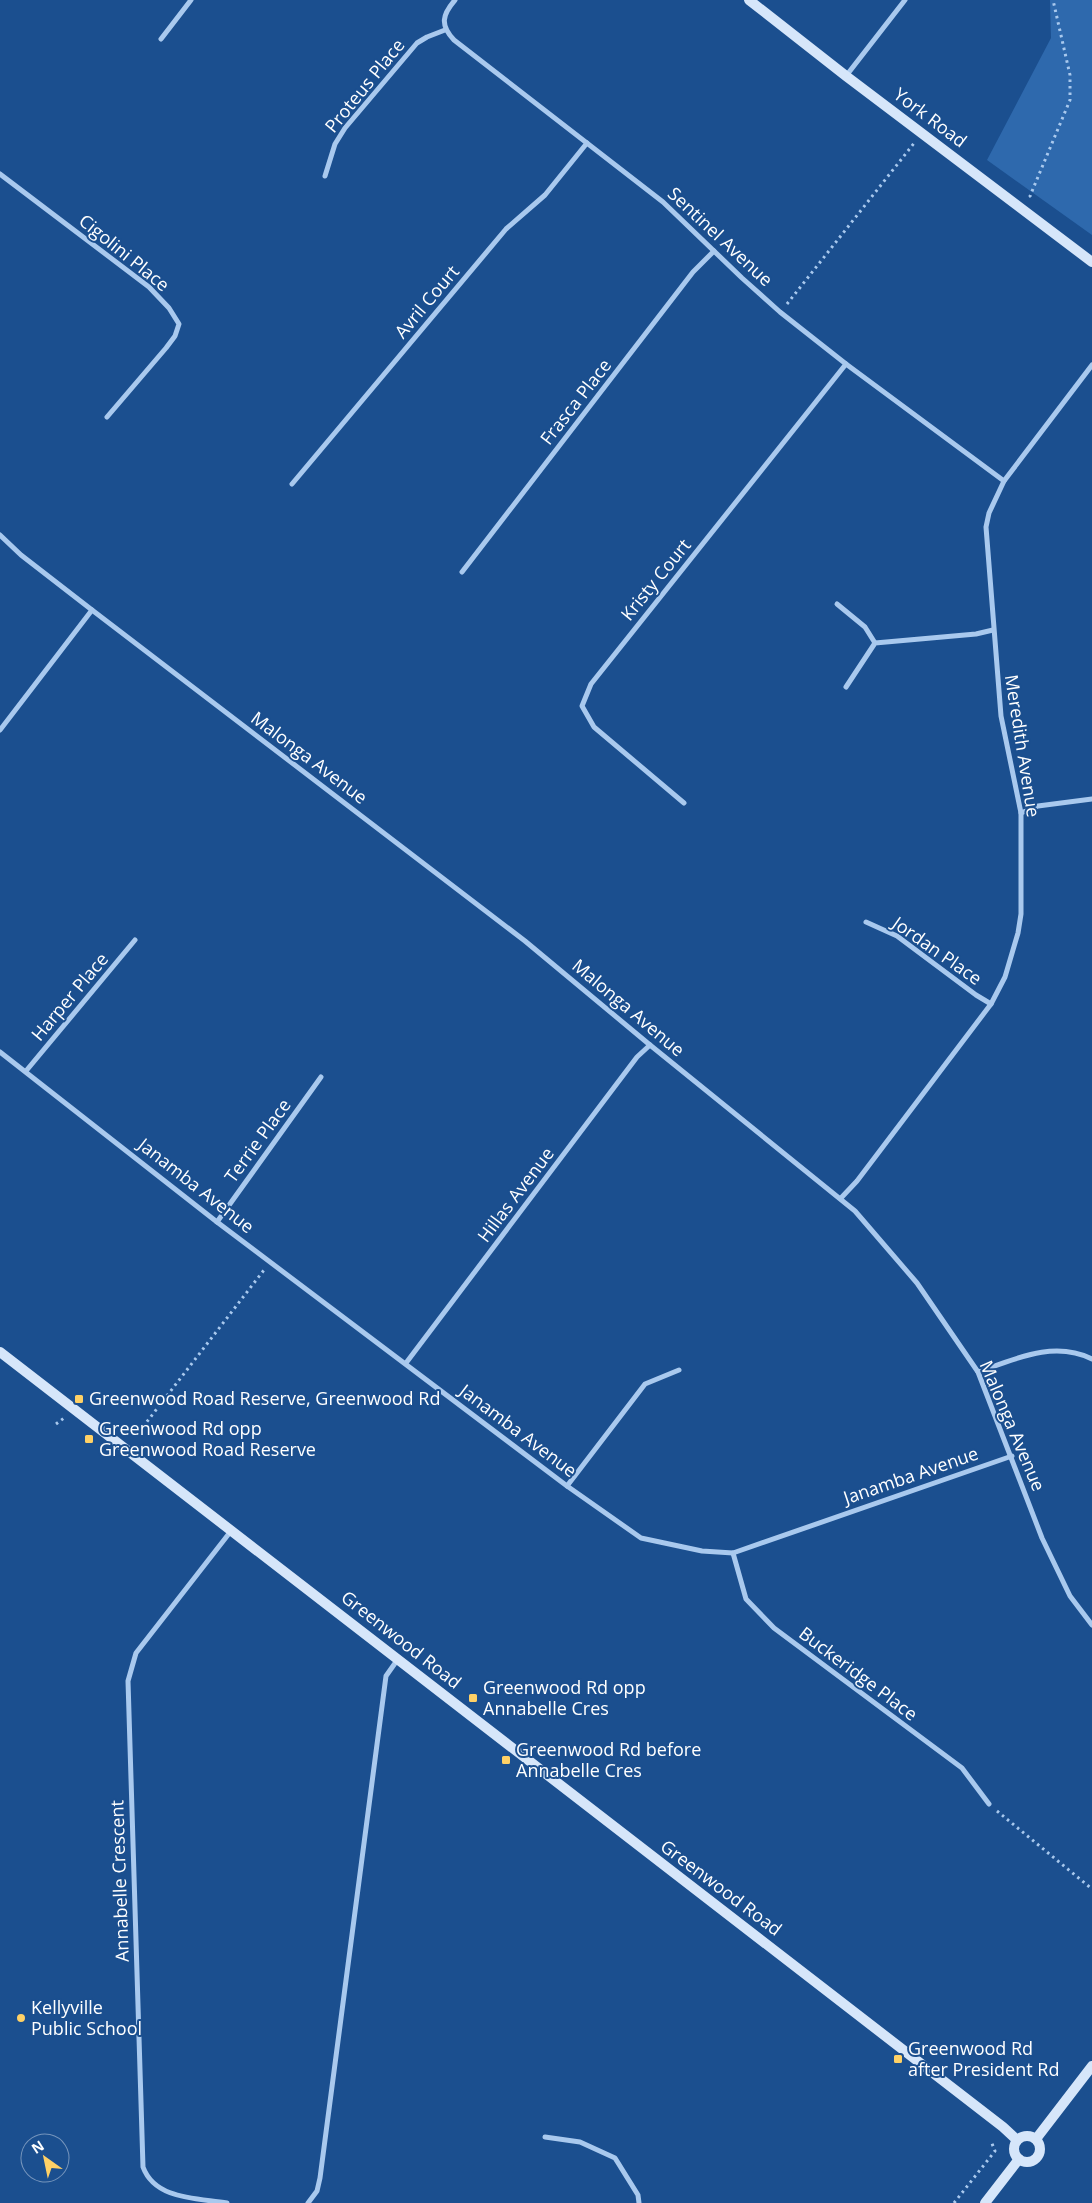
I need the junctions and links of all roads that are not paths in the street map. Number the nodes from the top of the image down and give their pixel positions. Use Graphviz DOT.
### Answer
graph roads {
  1 [pos="191,0"];
  2 [pos="455,0"];
  3 [pos="749,0"];
  4 [pos="905,0"];
  5 [pos="446,30"];
  6 [pos="161,39"];
  7 [pos="846,76"];
  8 [pos="587,143"];
  9 [pos="0,174"];
  10 [pos="325,176"];
  11 [pos="714,251"];
  12 [pos="1092,262"];
  13 [pos="846,364"];
  14 [pos="1092,365"];
  15 [pos="108,417"];
  16 [pos="1004,481"];
  17 [pos="292,484"];
  18 [pos="0,535"];
  19 [pos="462,572"];
  20 [pos="837,604"];
  21 [pos="92,610"];
  22 [pos="993,630"];
  23 [pos="875,643"];
  24 [pos="846,687"];
  25 [pos="0,730"];
  26 [pos="1092,799"];
  27 [pos="684,803"];
  28 [pos="1021,813"];
  29 [pos="866,922"];
  30 [pos="135,940"];
  31 [pos="991,1004"];
  32 [pos="650,1045"];
  33 [pos="0,1052"];
  34 [pos="26,1071"];
  35 [pos="321,1077"];
  36 [pos="841,1198"];
  37 [pos="217,1222"];
  38 [pos="0,1352"];
  39 [pos="1092,1359"];
  40 [pos="406,1363"];
  41 [pos="679,1370"];
  42 [pos="978,1372"];
  43 [pos="1012,1456"];
  44 [pos="567,1486"];
  45 [pos="231,1531"];
  46 [pos="733,1553"];
  47 [pos="1092,1625"];
  48 [pos="398,1659"];
  49 [pos="989,1804"];
  50 [pos="1092,2066"];
  51 [pos="545,2137"];
  52 [pos="1036,2139"];
  53 [pos="1017,2140"];
  54 [pos="1019,2159"];
  55 [pos="227,2203"];
  56 [pos="308,2203"];
  57 [pos="639,2203"];
  58 [pos="985,2203"];
  1 -- 6 [label="street"];
  2 -- 5 [label="street"];
  3 -- 7 [label="street, York Road"];
  4 -- 7 [label="street"];
  5 -- 8 [label="street, Sentinel Avenue"];
  5 -- 10 [label="street, Proteus Place"];
  7 -- 12 [label="street, York Road"];
  8 -- 11 [label="street, Sentinel Avenue"];
  8 -- 17 [label="street, Avril Court"];
  9 -- 15 [label="street, Cigolini Place"];
  11 -- 13 [label="street, Sentinel Avenue"];
  11 -- 19 [label="street, Frasca Place"];
  13 -- 16 [label="street, Sentinel Avenue"];
  13 -- 27 [label="street, Kristy Court"];
  14 -- 16 [label="street, Meredith Avenue"];
  16 -- 22 [label="street, Meredith Avenue"];
  18 -- 21 [label="street, Malonga Avenue"];
  20 -- 23 [label="street"];
  21 -- 25 [label="street"];
  21 -- 32 [label="street, Malonga Avenue"];
  22 -- 23 [label="street"];
  22 -- 28 [label="street, Meredith Avenue"];
  23 -- 24 [label="street"];
  26 -- 28 [label="street"];
  28 -- 31 [label="street, Meredith Avenue"];
  29 -- 31 [label="street, Jordan Place"];
  30 -- 34 [label="street, Harper Place"];
  31 -- 36 [label="street, Meredith Avenue"];
  32 -- 36 [label="street, Malonga Avenue"];
  32 -- 40 [label="street, Hillas Avenue"];
  33 -- 34 [label="street, Janamba Avenue"];
  34 -- 37 [label="street, Janamba Avenue"];
  35 -- 37 [label="street, Terrie Place"];
  36 -- 42 [label="street, Malonga Avenue"];
  37 -- 40 [label="street, Janamba Avenue"];
  38 -- 45 [label="street, Greenwood Road"];
  39 -- 42 [label="street"];
  40 -- 44 [label="street, Janamba Avenue"];
  41 -- 44 [label="street"];
  42 -- 43 [label="street, Malonga Avenue"];
  43 -- 46 [label="street, Janamba Avenue"];
  43 -- 47 [label="street, Malonga Avenue"];
  44 -- 46 [label="street, Janamba Avenue"];
  45 -- 48 [label="street, Greenwood Road"];
  45 -- 55 [label="street, Annabelle Crescent"];
  46 -- 49 [label="street, Buckeridge Place"];
  48 -- 53 [label="street, Greenwood Road"];
  48 -- 56 [label="street"];
  50 -- 52 [label="street"];
  51 -- 57 [label="street"];
  52 -- 53 [label="street"];
  52 -- 54 [label="street"];
  53 -- 54 [label="street"];
  54 -- 58 [label="street"];
}
